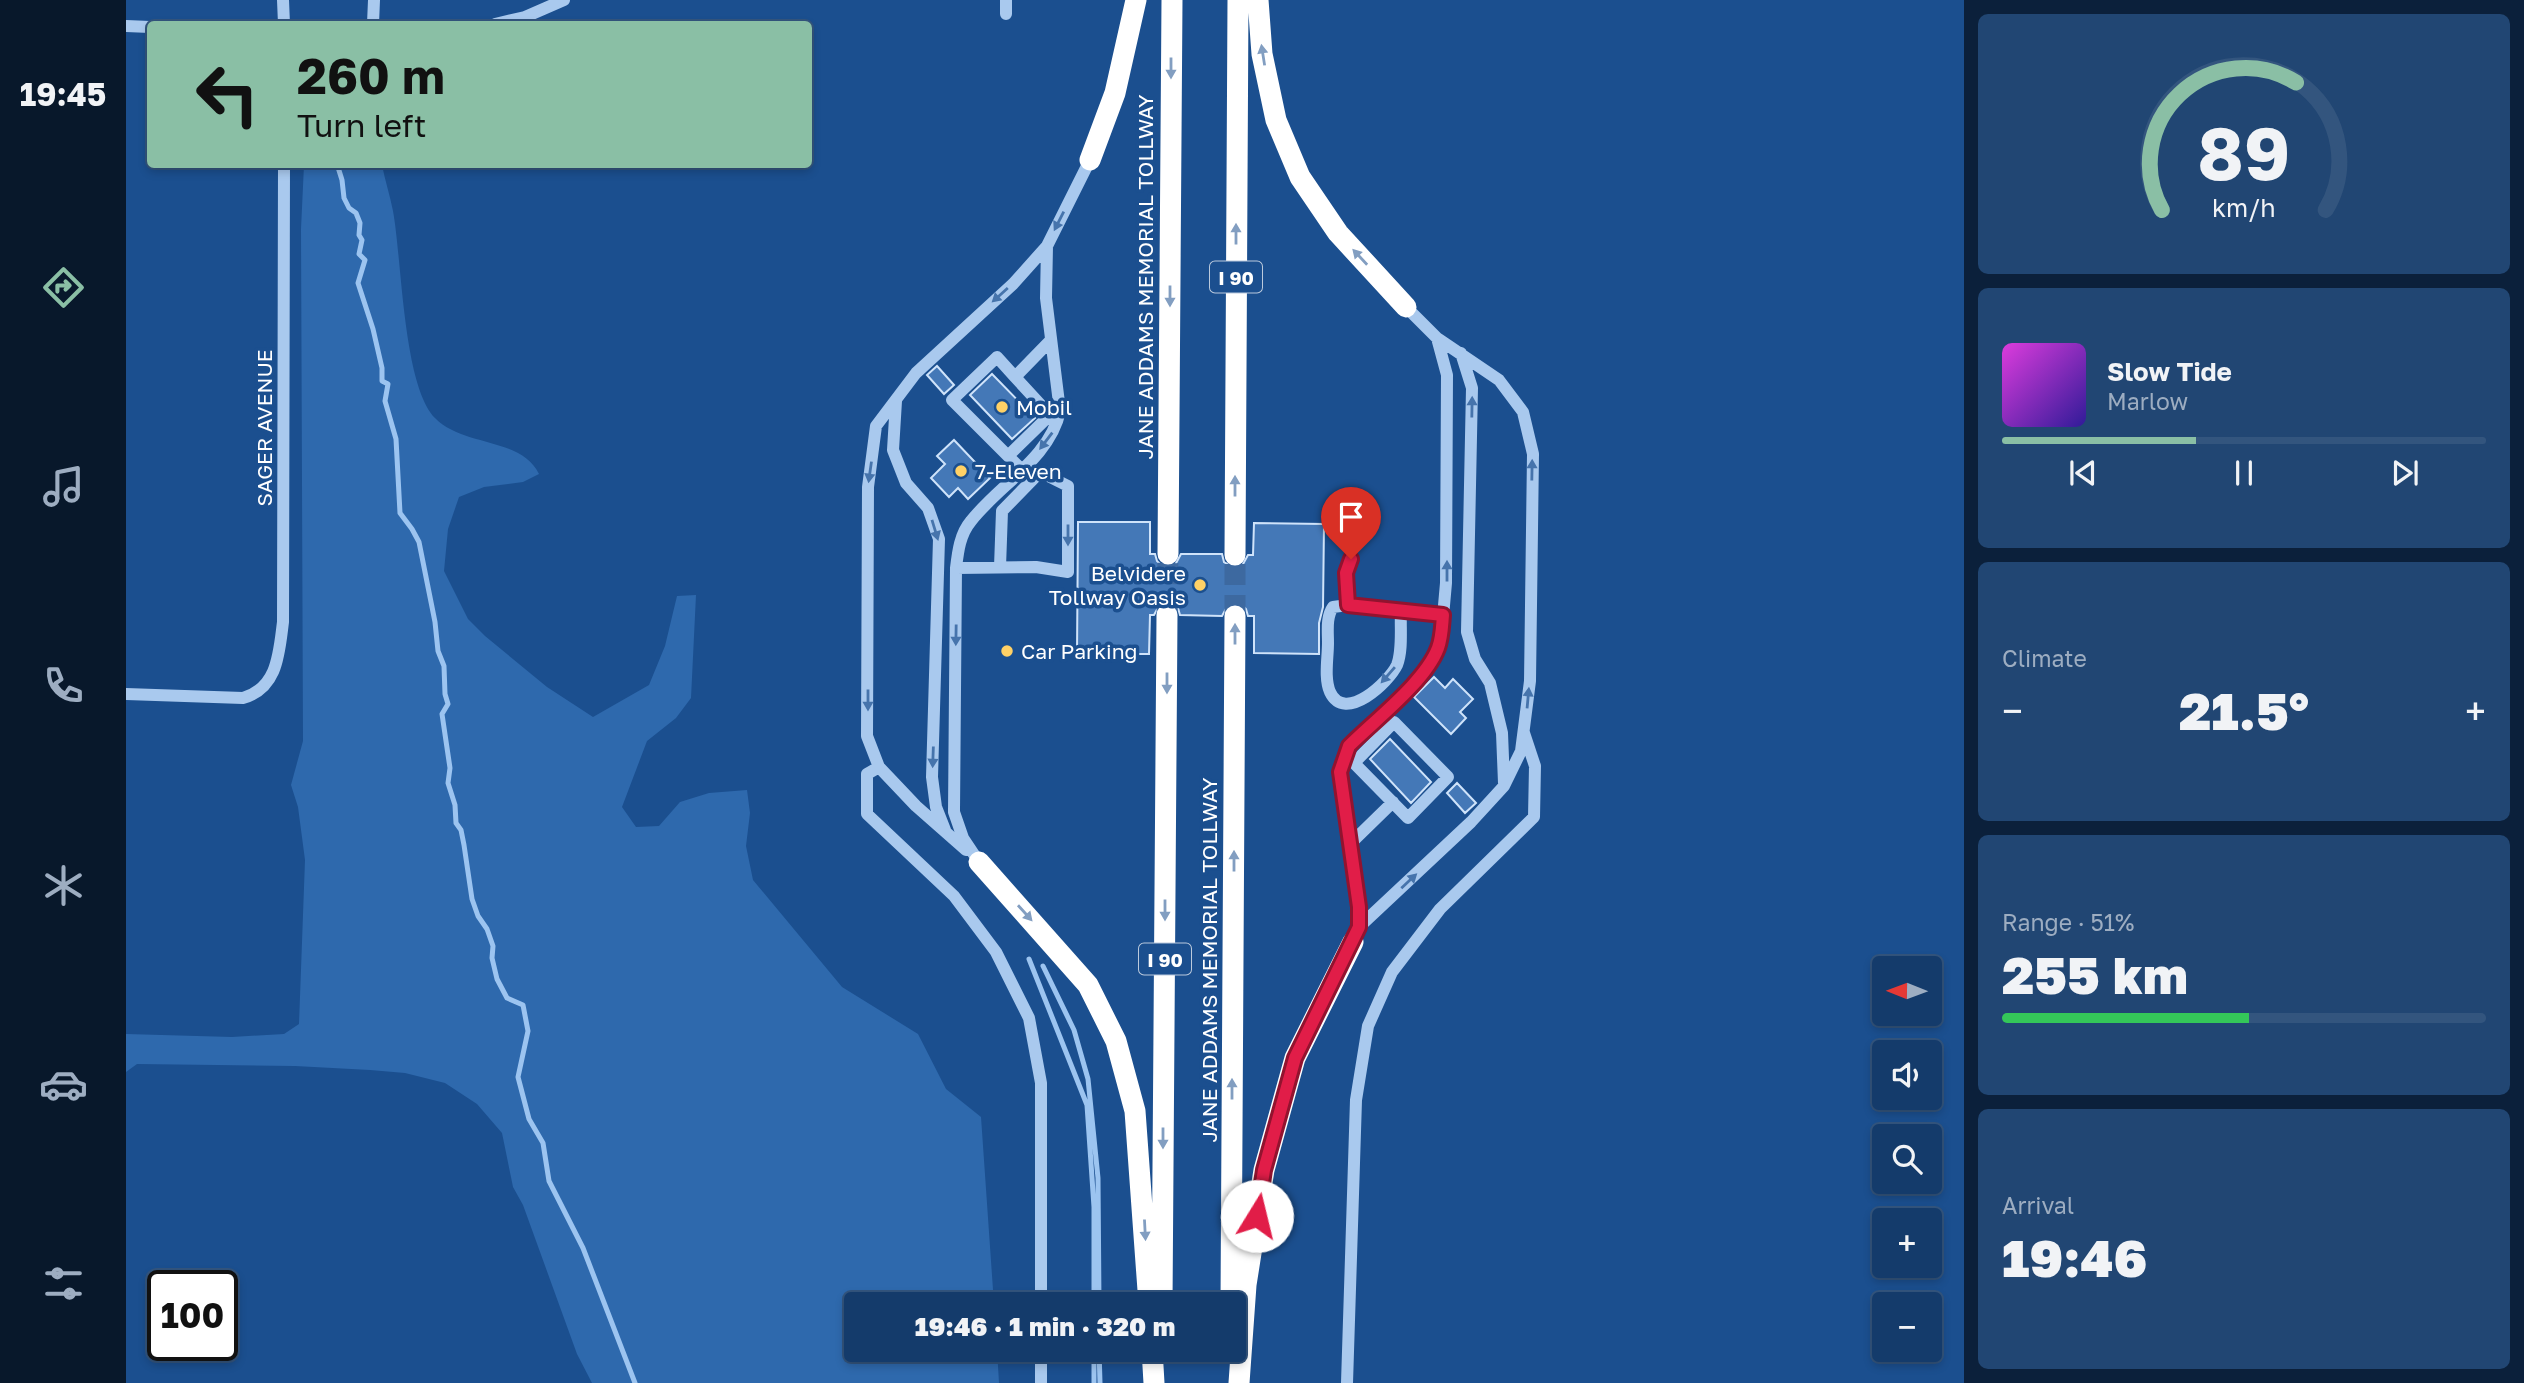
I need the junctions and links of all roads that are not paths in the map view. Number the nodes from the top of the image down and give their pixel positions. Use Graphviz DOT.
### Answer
graph roads {
  1 [pos="283,0"];
  2 [pos="373,0"];
  3 [pos="564,0"];
  4 [pos="1006,0"];
  5 [pos="1136,0"];
  6 [pos="1172,0"];
  7 [pos="1238,0"];
  8 [pos="1258,0"];
  9 [pos="1006,14"];
  10 [pos="284,21"];
  11 [pos="373,21"];
  12 [pos="508,21"];
  13 [pos="126,26"];
  14 [pos="147,27"];
  15 [pos="1090,160"];
  16 [pos="284,168"];
  17 [pos="1047,246"];
  18 [pos="1406,307"];
  19 [pos="1437,338"];
  20 [pos="1051,340"];
  21 [pos="1461,353"];
  22 [pos="1015,377"];
  23 [pos="896,400"];
  24 [pos="1009,457"];
  25 [pos="1021,469"];
  26 [pos="1168,554"];
  27 [pos="1235,555"];
  28 [pos="1351,559"];
  29 [pos="956,568"];
  30 [pos="1000,568"];
  31 [pos="1348,605"];
  32 [pos="1401,611"];
  33 [pos="1167,615"];
  34 [pos="1443,615"];
  35 [pos="1235,616"];
  36 [pos="126,694"];
  37 [pos="1384,712"];
  38 [pos="1394,722"];
  39 [pos="1524,733"];
  40 [pos="879,767"];
  41 [pos="1504,786"];
  42 [pos="1393,802"];
  43 [pos="946,832"];
  44 [pos="1351,843"];
  45 [pos="979,862"];
  46 [pos="1356,935"];
  47 [pos="1041,1292"];
  48 [pos="1148,1292"];
  49 [pos="1162,1292"];
  50 [pos="1231,1292"];
  51 [pos="1041,1362"];
  52 [pos="1153,1362"];
  53 [pos="1162,1362"];
  54 [pos="1231,1362"];
  55 [pos="1041,1383"];
  56 [pos="1154,1383"];
  57 [pos="1162,1383"];
  58 [pos="1231,1383"];
  59 [pos="1239,1383"];
  60 [pos="1347,1383"];
  1 -- 10 [label="street"];
  2 -- 11 [label="street"];
  3 -- 12 [label="street"];
  4 -- 9 [label="street"];
  5 -- 15 [label="highway"];
  6 -- 26 [label="highway, JANE ADDAMS MEMORIAL TOLLWAY, one-way"];
  27 -- 7 [label="highway, I 90, one-way"];
  18 -- 8 [label="highway, one-way"];
  13 -- 14 [label="street"];
  15 -- 17 [label="street, one-way"];
  16 -- 36 [label="street, SAGER AVENUE"];
  17 -- 20 [label="street"];
  17 -- 23 [label="street, one-way"];
  18 -- 19 [label="street"];
  19 -- 21 [label="street"];
  34 -- 19 [label="street, one-way"];
  20 -- 22 [label="street"];
  20 -- 25 [label="street, one-way"];
  39 -- 21 [label="street, one-way"];
  41 -- 21 [label="street, one-way"];
  22 -- 24 [label="street"];
  22 -- 24 [label="street"];
  23 -- 40 [label="street, one-way"];
  23 -- 43 [label="street, one-way"];
  24 -- 25 [label="street"];
  25 -- 29 [label="street"];
  28 -- 31 [label="street"];
  29 -- 30 [label="street"];
  29 -- 45 [label="street, one-way"];
  30 -- 30 [label="street, one-way"];
  31 -- 32 [label="street"];
  32 -- 31 [label="street, one-way"];
  32 -- 34 [label="street"];
  33 -- 49 [label="highway, JANE ADDAMS MEMORIAL TOLLWAY / I 90, one-way"];
  34 -- 37 [label="street"];
  50 -- 35 [label="highway, JANE ADDAMS MEMORIAL TOLLWAY, one-way"];
  37 -- 38 [label="street"];
  37 -- 44 [label="street"];
  38 -- 42 [label="street"];
  38 -- 42 [label="street"];
  39 -- 41 [label="street"];
  39 -- 60 [label="street"];
  40 -- 43 [label="street"];
  40 -- 47 [label="street"];
  46 -- 41 [label="street, one-way"];
  42 -- 44 [label="street"];
  43 -- 45 [label="street"];
  44 -- 46 [label="street"];
  45 -- 48 [label="highway, one-way"];
  46 -- 59 [label="highway"];
  51 -- 55 [label="street"];
  52 -- 56 [label="highway"];
  53 -- 57 [label="highway"];
  54 -- 58 [label="highway"];
}
